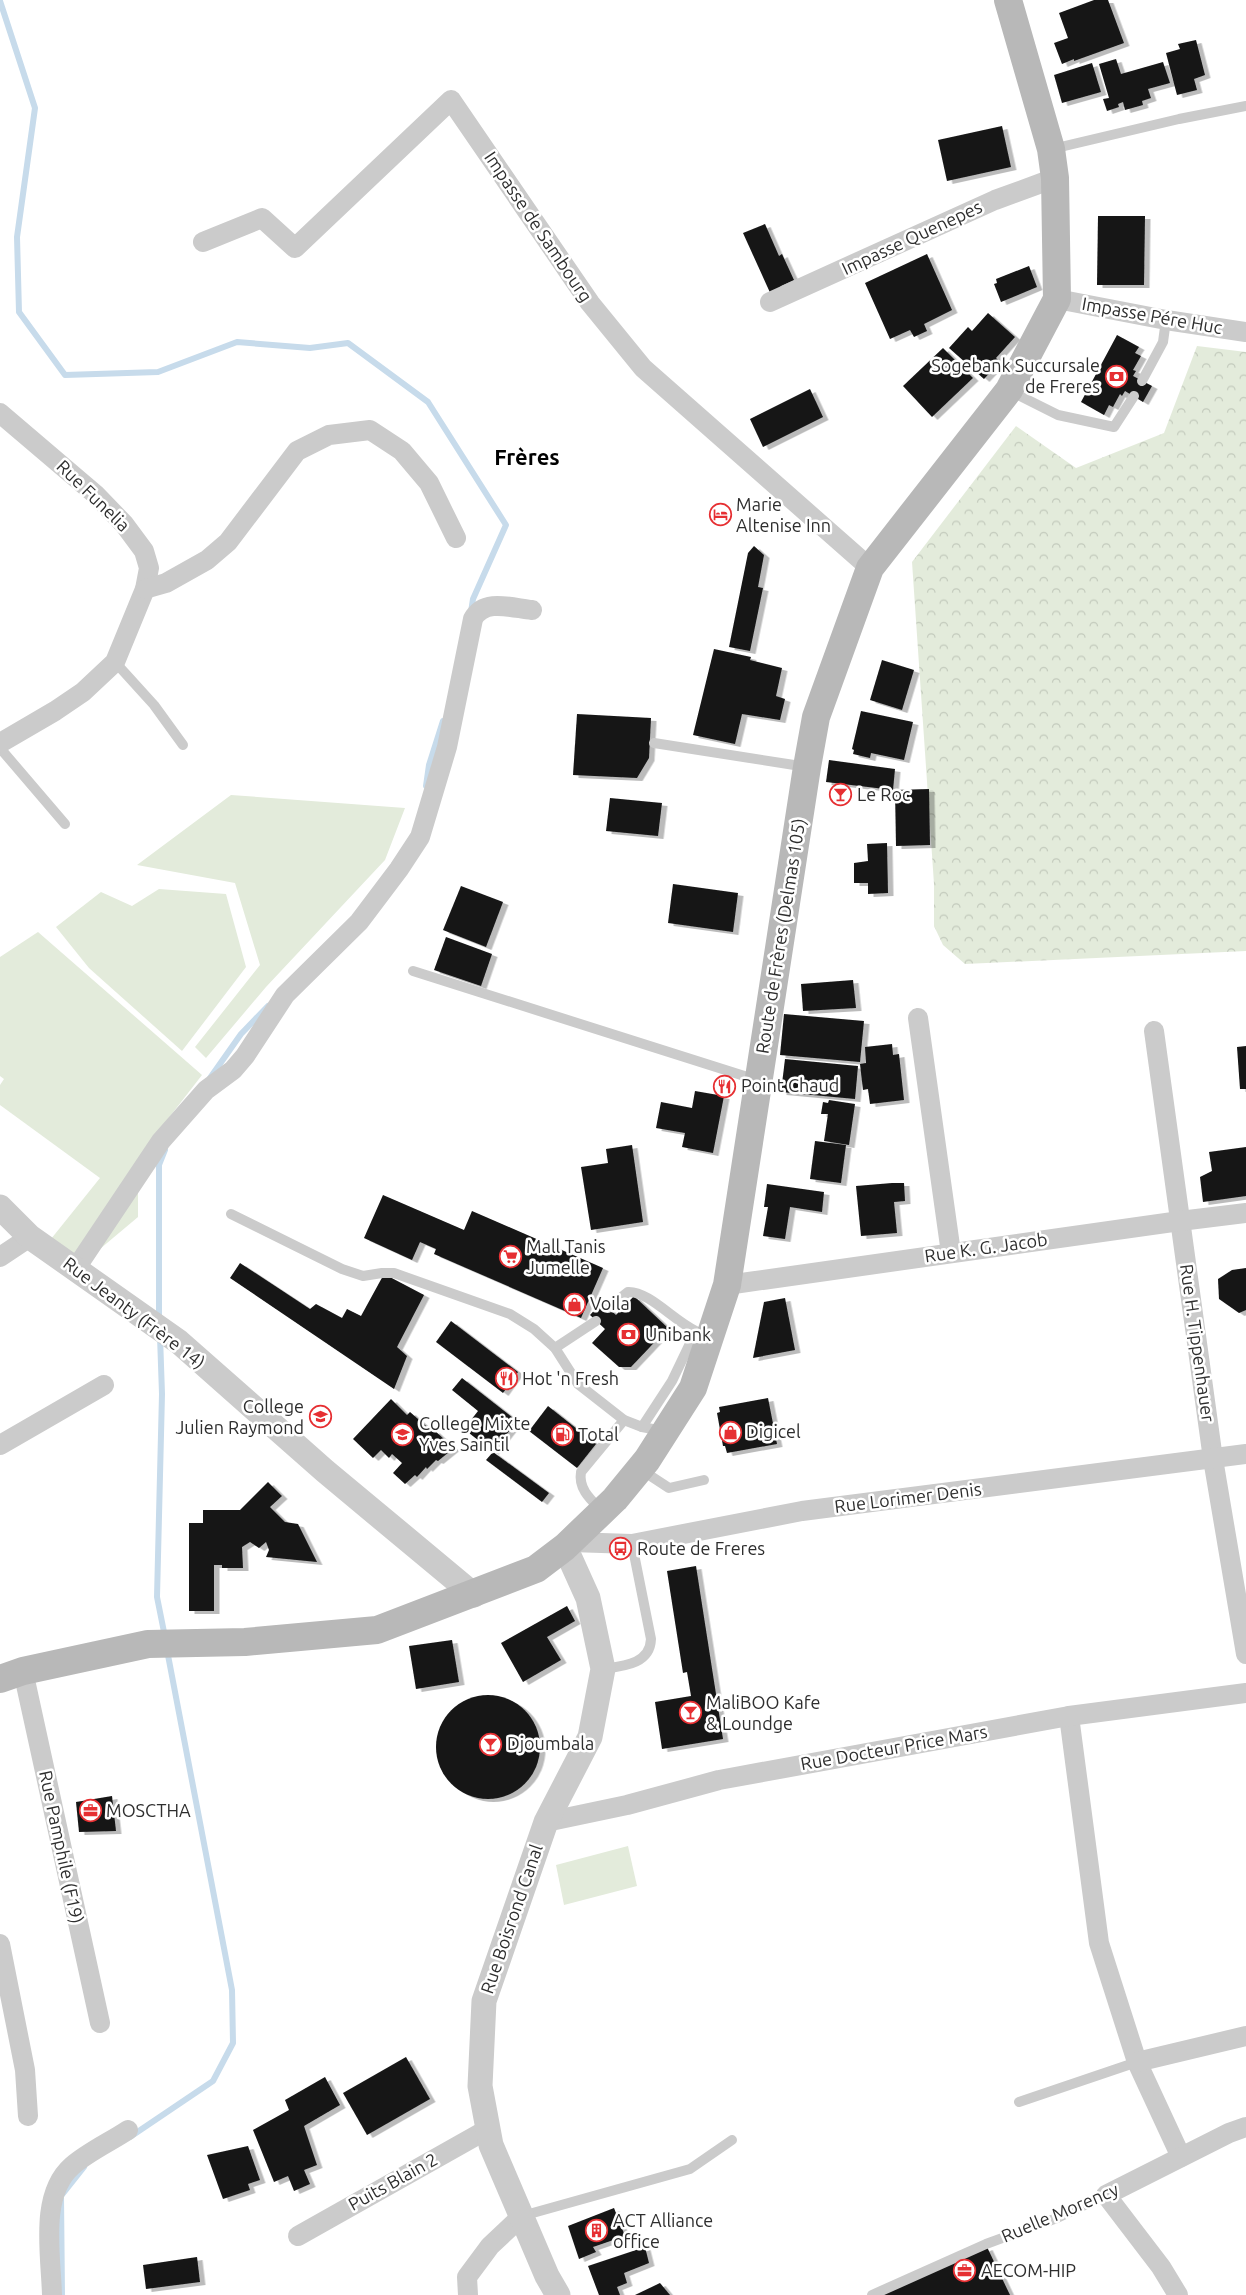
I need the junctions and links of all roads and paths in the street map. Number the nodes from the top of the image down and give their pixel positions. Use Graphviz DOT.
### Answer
graph roads {
  1 [pos="1008,0"];
  2 [pos="1246,106"];
  3 [pos="1052,149"];
  4 [pos="1055,178"];
  5 [pos="203,242"];
  6 [pos="1058,299"];
  7 [pos="770,302"];
  8 [pos="1166,320"];
  9 [pos="1246,332"];
  10 [pos="1142,381"];
  11 [pos="1009,390"];
  12 [pos="1134,396"];
  13 [pos="0,413"];
  14 [pos="456,538"];
  15 [pos="870,568"];
  16 [pos="145,590"];
  17 [pos="532,610"];
  18 [pos="115,662"];
  19 [pos="654,743"];
  20 [pos="0,744"];
  21 [pos="183,745"];
  22 [pos="0,748"];
  23 [pos="807,767"];
  24 [pos="65,824"];
  25 [pos="413,971"];
  26 [pos="918,1018"];
  27 [pos="1154,1031"];
  28 [pos="759,1080"];
  29 [pos="0,1207"];
  30 [pos="1246,1213"];
  31 [pos="231,1214"];
  32 [pos="1180,1221"];
  33 [pos="30,1236"];
  34 [pos="951,1253"];
  35 [pos="0,1257"];
  36 [pos="76,1268"];
  37 [pos="727,1285"];
  38 [pos="608,1308"];
  39 [pos="596,1321"];
  40 [pos="704,1333"];
  41 [pos="555,1348"];
  42 [pos="104,1385"];
  43 [pos="624,1420"];
  44 [pos="654,1429"];
  45 [pos="0,1445"];
  46 [pos="1246,1454"];
  47 [pos="1213,1459"];
  48 [pos="640,1468"];
  49 [pos="704,1480"];
  50 [pos="602,1511"];
  51 [pos="632,1544"];
  52 [pos="568,1545"];
  53 [pos="474,1595"];
  54 [pos="1246,1654"];
  55 [pos="603,1669"];
  56 [pos="11,1675"];
  57 [pos="1246,1693"];
  58 [pos="1069,1716"];
  59 [pos="546,1822"];
  60 [pos="0,1944"];
  61 [pos="100,2023"];
  62 [pos="1246,2036"];
  63 [pos="1138,2062"];
  64 [pos="1019,2102"];
  65 [pos="28,2116"];
  66 [pos="1246,2127"];
  67 [pos="488,2129"];
  68 [pos="128,2130"];
  69 [pos="732,2140"];
  70 [pos="1181,2157"];
  71 [pos="1106,2195"];
  72 [pos="521,2217"];
  73 [pos="298,2236"];
  74 [pos="52,2295"];
  75 [pos="468,2295"];
  76 [pos="558,2295"];
  77 [pos="872,2295"];
  78 [pos="1178,2295"];
  1 -- 3 [label="main road, Route de Frères (Delmas 105)"];
  2 -- 3 [label="lane"];
  3 -- 4 [label="main road, Route de Frères (Delmas 105)"];
  4 -- 6 [label="main road, Route de Frères (Delmas 105)"];
  4 -- 7 [label="street, Impasse Quenepes"];
  5 -- 15 [label="street, Impasse de Sambourg"];
  6 -- 8 [label="street, Impasse Pére Huc"];
  6 -- 11 [label="main road, Route de Frères (Delmas 105)"];
  8 -- 9 [label="street, Impasse Pére Huc"];
  8 -- 10 [label="lane"];
  11 -- 12 [label="lane"];
  11 -- 15 [label="main road, Route de Frères (Delmas 105)"];
  13 -- 16 [label="street, Rue Funelia"];
  14 -- 16 [label="street"];
  15 -- 23 [label="main road, Route de Frères (Delmas 105)"];
  16 -- 18 [label="street, Rue Funelia"];
  17 -- 36 [label="street"];
  18 -- 20 [label="street, Rue Funelia"];
  18 -- 21 [label="lane"];
  19 -- 23 [label="lane"];
  22 -- 24 [label="lane"];
  23 -- 28 [label="main road, Route de Frères (Delmas 105)"];
  25 -- 28 [label="lane"];
  26 -- 34 [label="street"];
  27 -- 32 [label="street, Rue H. Tippenhauer"];
  28 -- 37 [label="main road, Route de Frères (Delmas 105)"];
  29 -- 33 [label="street, Rue Jeanty (Frère 14)"];
  30 -- 32 [label="street, Rue K. G. Jacob"];
  31 -- 41 [label="lane"];
  32 -- 34 [label="street, Rue K. G. Jacob"];
  32 -- 47 [label="street, Rue H. Tippenhauer"];
  33 -- 35 [label="street"];
  33 -- 36 [label="street, Rue Jeanty (Frère 14)"];
  34 -- 37 [label="street, Rue K. G. Jacob"];
  36 -- 53 [label="street, Rue Jeanty (Frère 14)"];
  37 -- 40 [label="main road, Route de Frères (Delmas 105)"];
  38 -- 40 [label="lane"];
  39 -- 41 [label="lane"];
  40 -- 44 [label="main road, Route de Frères (Delmas 105)"];
  41 -- 43 [label="lane"];
  42 -- 45 [label="street"];
  43 -- 44 [label="lane"];
  43 -- 50 [label="lane"];
  44 -- 48 [label="main road, Route de Frères (Delmas 105)"];
  46 -- 47 [label="street, Rue Lorimer Denis"];
  47 -- 51 [label="street, Rue Lorimer Denis"];
  47 -- 54 [label="street, Rue H. Tippenhauer"];
  48 -- 49 [label="lane"];
  48 -- 50 [label="main road, Route de Frères (Delmas 105)"];
  50 -- 52 [label="main road, Route de Frères (Delmas 105)"];
  51 -- 52 [label="street, Rue Lorimer Denis"];
  51 -- 55 [label="lane"];
  52 -- 53 [label="main road, Route de Frères (Delmas 105)"];
  52 -- 55 [label="street, Rue Boisrond Canal"];
  53 -- 56 [label="main road, Route de Frères (Delmas 105)"];
  55 -- 59 [label="street, Rue Boisrond Canal"];
  56 -- 61 [label="street, Rue Pamphile (F19)"];
  57 -- 58 [label="street, Rue Docteur Price Mars"];
  58 -- 59 [label="street, Rue Docteur Price Mars"];
  58 -- 63 [label="street"];
  59 -- 67 [label="street, Rue Boisrond Canal"];
  60 -- 65 [label="street"];
  62 -- 63 [label="street"];
  63 -- 64 [label="lane"];
  63 -- 70 [label="street"];
  66 -- 70 [label="street, Ruelle Morency"];
  67 -- 72 [label="street, Rue Boisrond Canal"];
  67 -- 73 [label="street, Puits Blain 2"];
  68 -- 74 [label="street"];
  69 -- 72 [label="lane"];
  70 -- 71 [label="street, Ruelle Morency"];
  71 -- 77 [label="lane, Ruelle Morency"];
  71 -- 78 [label="street"];
  72 -- 75 [label="street"];
  72 -- 76 [label="street, Rue Boisrond Canal"];
}
